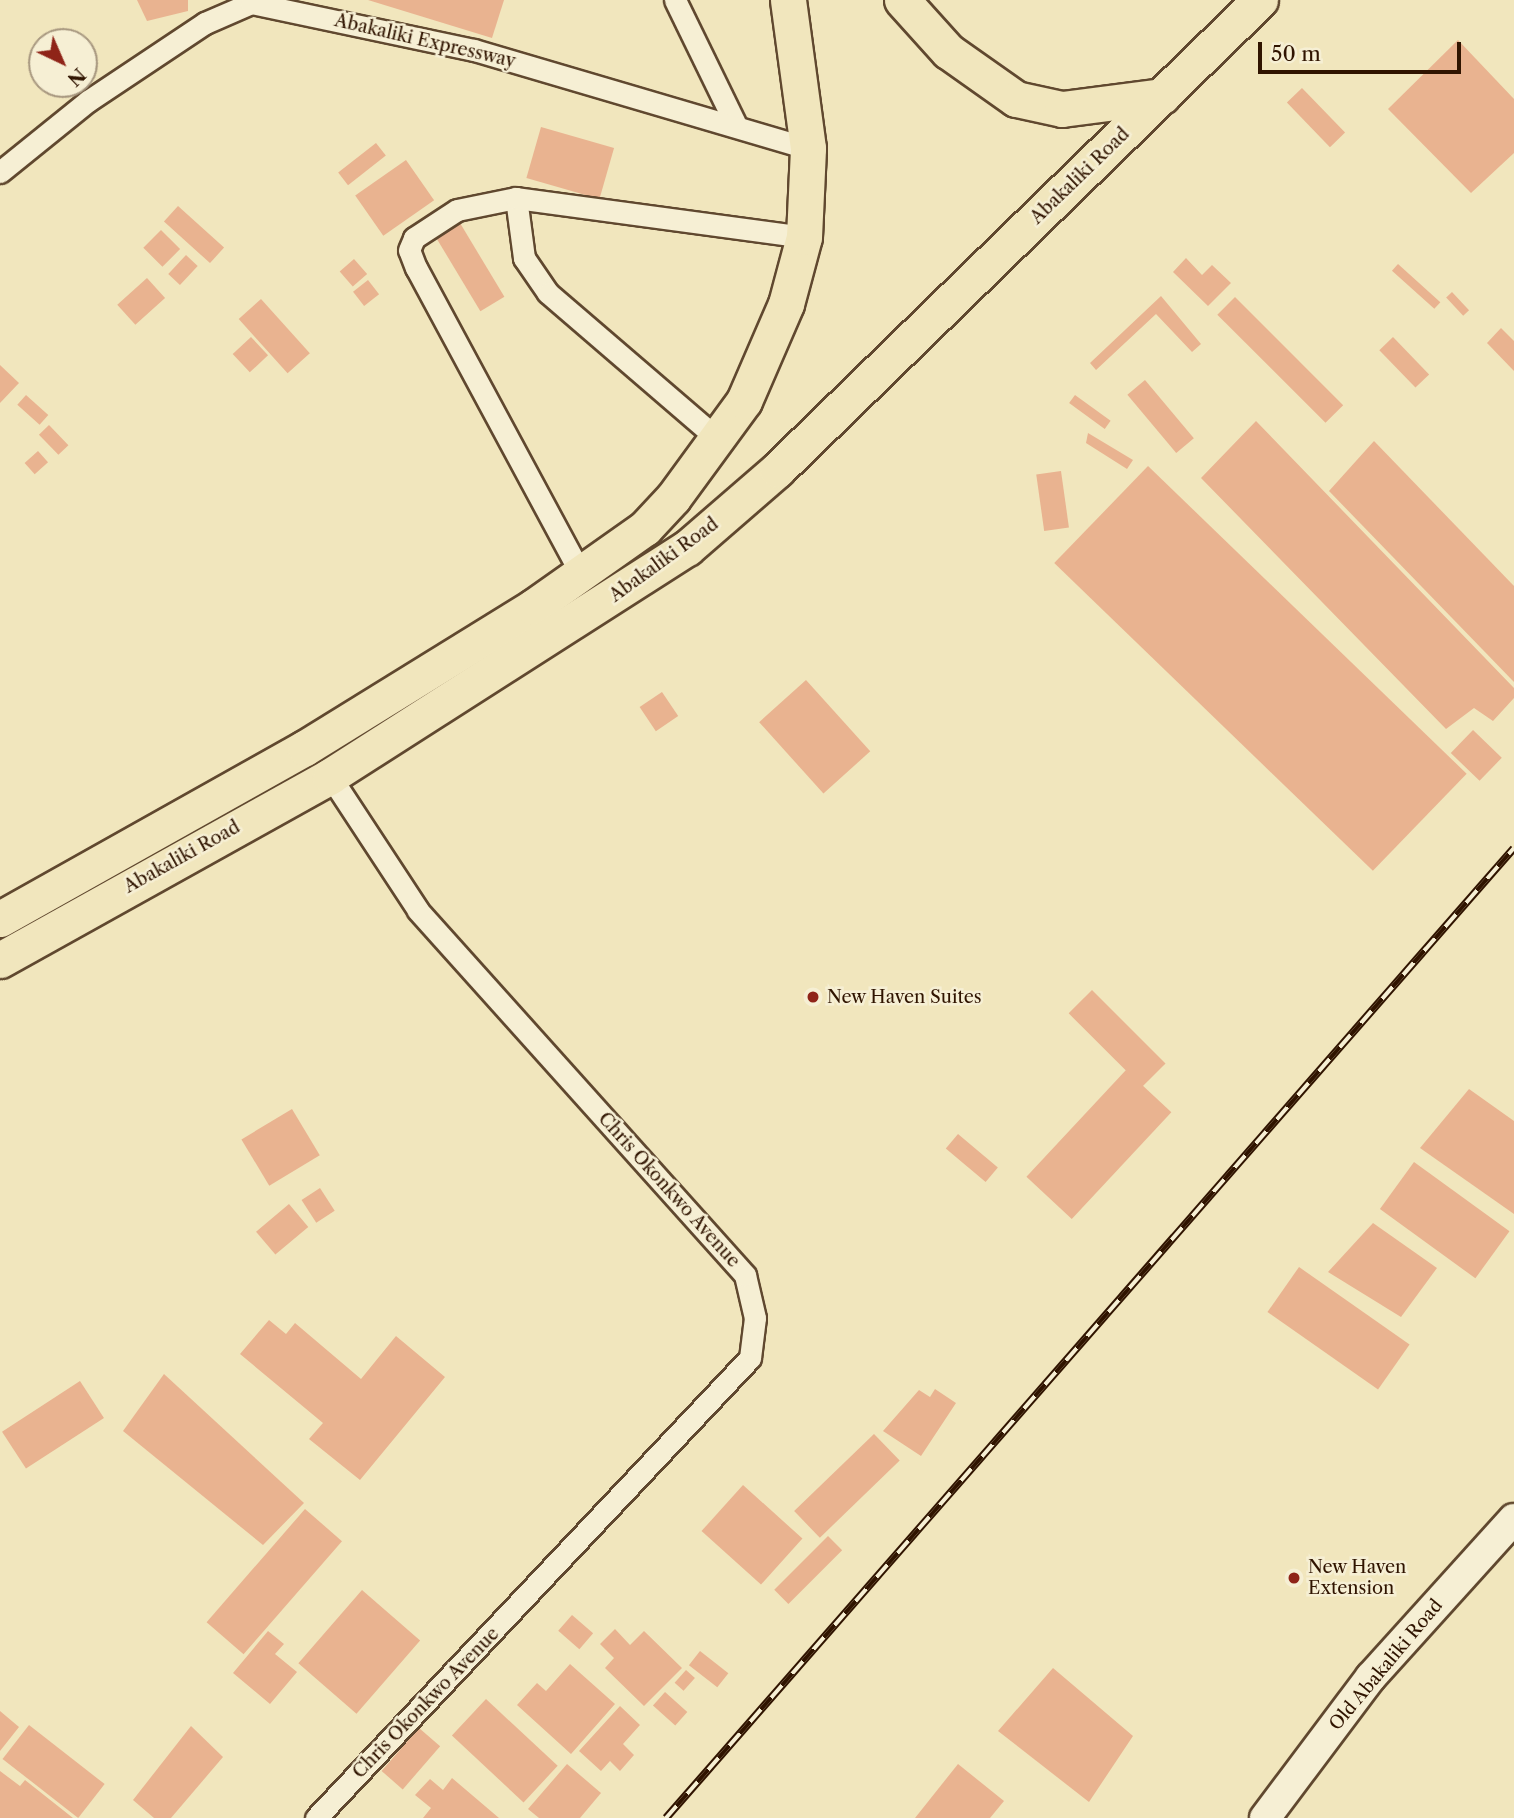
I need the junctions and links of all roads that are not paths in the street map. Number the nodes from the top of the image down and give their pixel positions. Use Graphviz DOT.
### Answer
graph roads {
  1 [pos="675,0"];
  2 [pos="788,0"];
  3 [pos="902,0"];
  4 [pos="1260,0"];
  5 [pos="248,1"];
  6 [pos="1162,96"];
  7 [pos="735,123"];
  8 [pos="808,148"];
  9 [pos="0,172"];
  10 [pos="516,198"];
  11 [pos="804,237"];
  12 [pos="719,440"];
  13 [pos="581,574"];
  14 [pos="330,776"];
  15 [pos="0,919"];
  16 [pos="0,960"];
  17 [pos="1514,1519"];
  18 [pos="316,1818"];
  19 [pos="1265,1818"];
  1 -- 7 [label="street"];
  2 -- 8 [label="highway, Abakaliki Road"];
  3 -- 6 [label="highway"];
  4 -- 6 [label="highway, Abakaliki Road"];
  5 -- 7 [label="street, Abakaliki Expressway"];
  5 -- 9 [label="street, Abakaliki Expressway"];
  6 -- 14 [label="highway, Abakaliki Road"];
  7 -- 8 [label="street, Abakaliki Expressway"];
  8 -- 11 [label="highway, Abakaliki Road"];
  10 -- 11 [label="street"];
  10 -- 12 [label="street"];
  10 -- 13 [label="street"];
  11 -- 12 [label="highway, Abakaliki Road"];
  12 -- 13 [label="highway, Abakaliki Road"];
  13 -- 15 [label="highway, Abakaliki Road"];
  14 -- 16 [label="highway, Abakaliki Road"];
  14 -- 18 [label="street, Chris Okonkwo Avenue"];
  17 -- 19 [label="main road, Old Abakaliki Road"];
}
